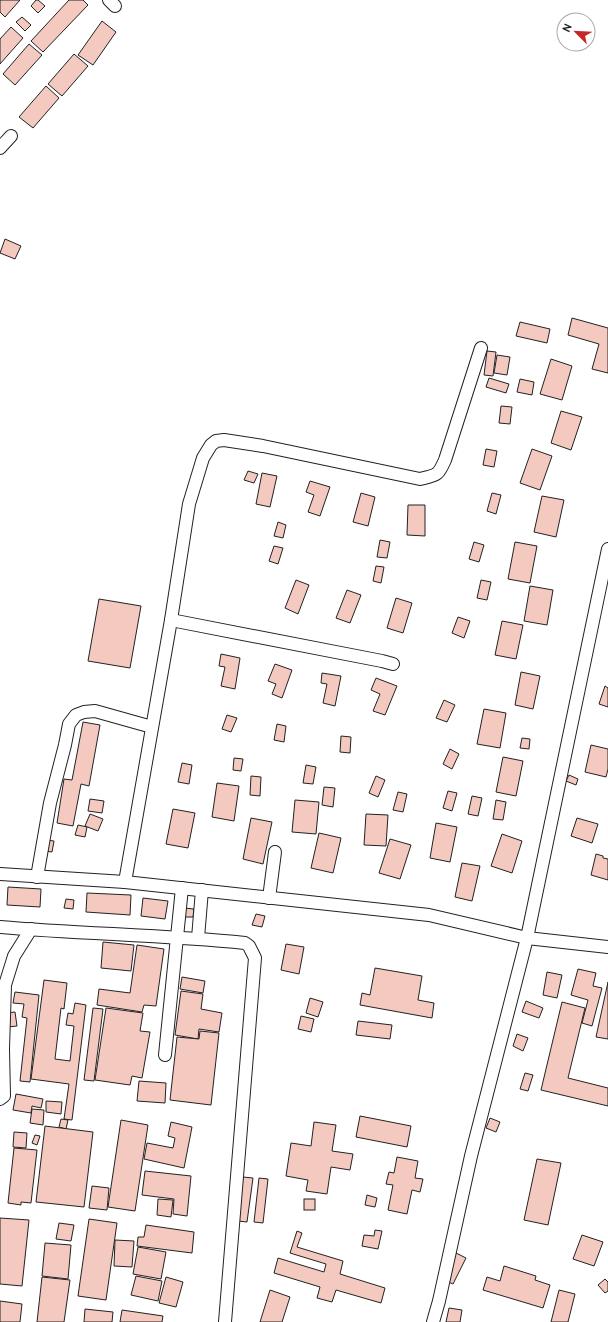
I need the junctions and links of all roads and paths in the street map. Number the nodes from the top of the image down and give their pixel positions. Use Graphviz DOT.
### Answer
graph roads {
  1 [pos="11,136"];
  2 [pos="0,148"];
  3 [pos="481,348"];
  4 [pos="608,549"];
  5 [pos="172,620"];
  6 [pos="393,664"];
  7 [pos="152,727"];
  8 [pos="275,852"];
  9 [pos="0,874"];
  10 [pos="37,877"];
  11 [pos="125,882"];
  12 [pos="182,888"];
  13 [pos="202,890"];
  14 [pos="269,898"];
  15 [pos="0,926"];
  16 [pos="31,929"];
  17 [pos="177,937"];
  18 [pos="198,938"];
  19 [pos="527,938"];
  20 [pos="608,947"];
  21 [pos="165,1055"];
  22 [pos="0,1099"];
  23 [pos="225,1322"];
  24 [pos="433,1322"];
  1 -- 2 [label="street"];
  3 -- 5 [label="street"];
  4 -- 19 [label="street"];
  5 -- 6 [label="street"];
  5 -- 7 [label="street"];
  7 -- 10 [label="street"];
  7 -- 11 [label="street"];
  8 -- 14 [label="street"];
  9 -- 10 [label="street"];
  10 -- 11 [label="street"];
  11 -- 12 [label="street"];
  12 -- 13 [label="street"];
  12 -- 17 [label="street"];
  13 -- 14 [label="street"];
  13 -- 18 [label="street"];
  14 -- 19 [label="street"];
  15 -- 16 [label="street"];
  16 -- 17 [label="street"];
  16 -- 22 [label="street"];
  17 -- 18 [label="street"];
  17 -- 21 [label="street"];
  18 -- 23 [label="street"];
  19 -- 20 [label="street"];
  19 -- 24 [label="street"];
}
